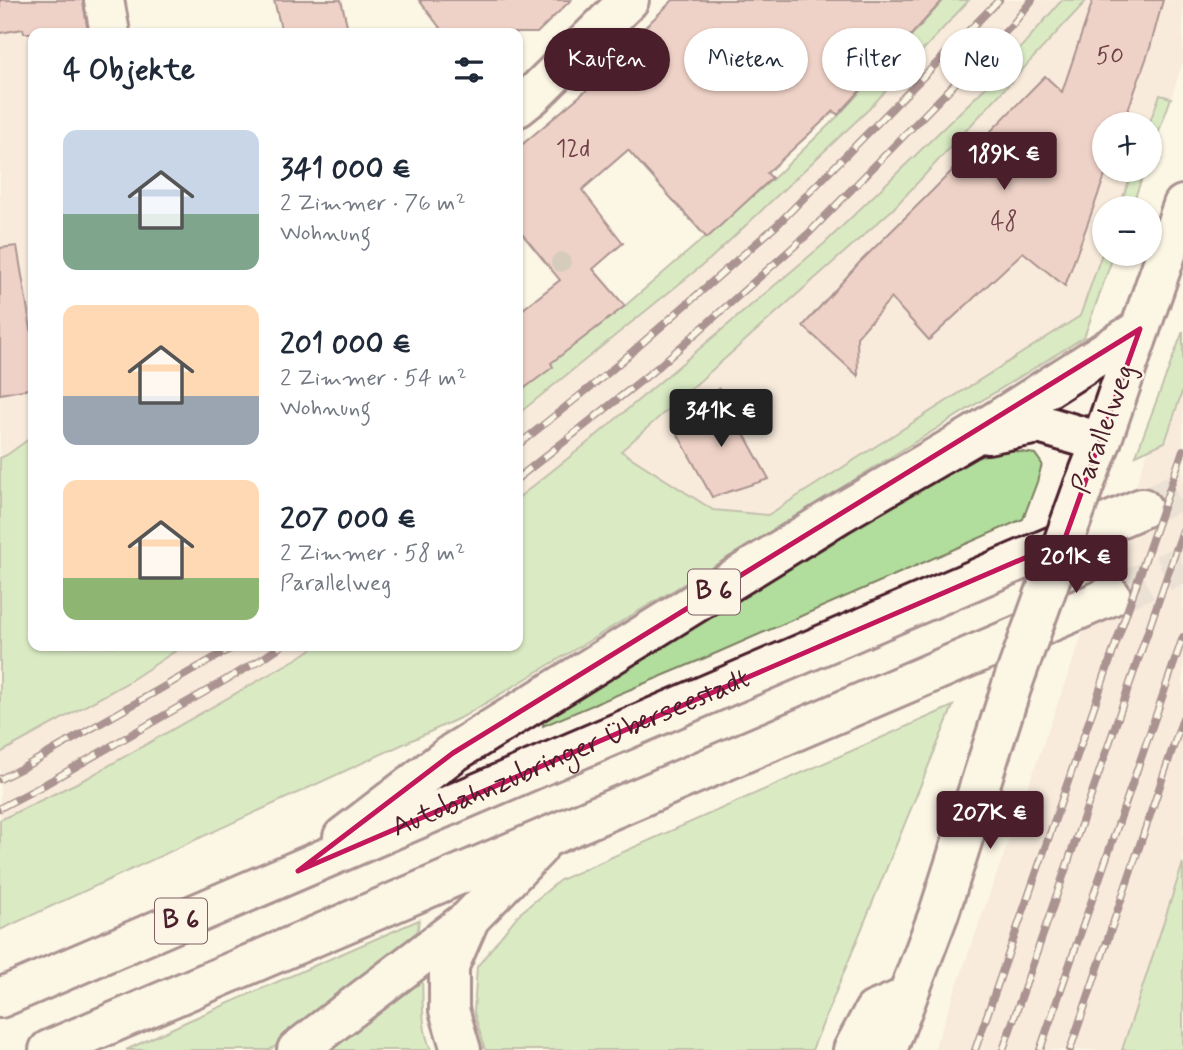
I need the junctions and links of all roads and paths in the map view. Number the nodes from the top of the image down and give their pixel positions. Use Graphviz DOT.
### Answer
graph roads {
  1 [pos="104,0"];
  2 [pos="629,0"];
  3 [pos="109,28"];
  4 [pos="523,103"];
  5 [pos="1183,205"];
  6 [pos="1140,329"];
  7 [pos="971,437"];
  8 [pos="1101,442"];
  9 [pos="1142,508"];
  10 [pos="1111,596"];
  11 [pos="551,835"];
  12 [pos="298,871"];
  13 [pos="470,918"];
  14 [pos="907,997"];
  15 [pos="0,998"];
  16 [pos="49,1050"];
  17 [pos="297,1050"];
  18 [pos="461,1050"];
  19 [pos="853,1050"];
  20 [pos="887,1050"];
  1 -- 3 [label="main road"];
  2 -- 4 [label="main road"];
  5 -- 6 [label="main road, Parallelweg"];
  6 -- 7 [label="main road, B 6"];
  6 -- 8 [label="main road, Parallelweg"];
  7 -- 8 [label="main road, B 6"];
  7 -- 12 [label="main road, B 6"];
  8 -- 14 [label="main road, Parallelweg, bridge"];
  9 -- 12 [label="main road, Autobahnzubringer Überseestadt / B 6"];
  10 -- 11 [label="main road, B 6"];
  11 -- 13 [label="main road, B 6"];
  11 -- 16 [label="main road, B 6"];
  12 -- 15 [label="main road, Autobahnzubringer Überseestadt / B 6"];
  13 -- 17 [label="main road, B 6"];
  13 -- 18 [label="main road, B 6"];
  14 -- 19 [label="main road"];
  14 -- 20 [label="main road, Parallelweg"];
}
